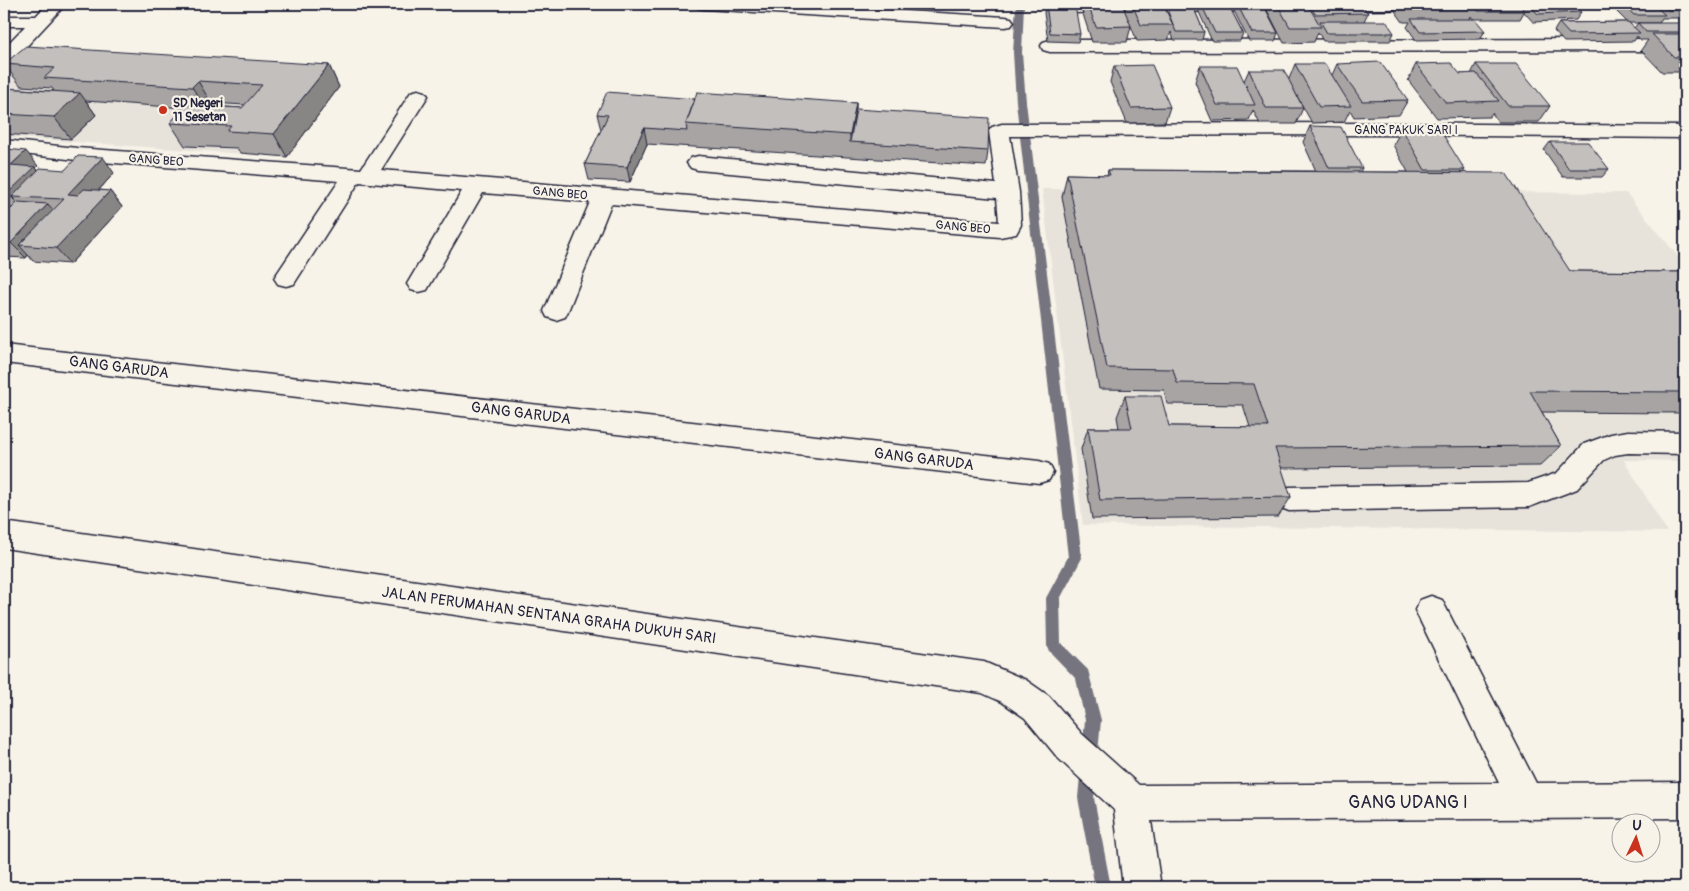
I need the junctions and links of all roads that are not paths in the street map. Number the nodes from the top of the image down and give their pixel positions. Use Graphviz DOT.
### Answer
graph roads {
  1 [pos="57,4"];
  2 [pos="704,4"];
  3 [pos="1443,4"];
  4 [pos="1064,8"];
  5 [pos="4,21"];
  6 [pos="41,21"];
  7 [pos="1005,22"];
  8 [pos="1685,45"];
  9 [pos="1050,46"];
  10 [pos="7,52"];
  11 [pos="418,96"];
  12 [pos="1008,129"];
  13 [pos="1685,132"];
  14 [pos="4,146"];
  15 [pos="698,163"];
  16 [pos="360,175"];
  17 [pos="476,186"];
  18 [pos="1008,192"];
  19 [pos="603,196"];
  20 [pos="286,278"];
  21 [pos="419,284"];
  22 [pos="556,310"];
  23 [pos="4,354"];
  24 [pos="1685,443"];
  25 [pos="1039,472"];
  26 [pos="1289,499"];
  27 [pos="4,535"];
  28 [pos="1431,610"];
  29 [pos="1126,797"];
  30 [pos="1685,800"];
  31 [pos="1527,802"];
  32 [pos="1142,887"];
  1 -- 6 [label="street"];
  2 -- 7 [label="street"];
  3 -- 4 [label="street"];
  5 -- 6 [label="street"];
  6 -- 10 [label="street"];
  8 -- 9 [label="street"];
  11 -- 16 [label="street"];
  12 -- 13 [label="street, GANG PAKUK SARI I"];
  12 -- 18 [label="street, GANG BEO"];
  14 -- 16 [label="street, GANG BEO"];
  15 -- 18 [label="street"];
  16 -- 17 [label="street, GANG BEO"];
  16 -- 20 [label="street"];
  17 -- 19 [label="street, GANG BEO"];
  17 -- 21 [label="street"];
  18 -- 19 [label="street, GANG BEO"];
  19 -- 22 [label="street"];
  23 -- 25 [label="street, GANG GARUDA"];
  24 -- 26 [label="street"];
  27 -- 29 [label="street, JALAN PERUMAHAN SENTANA GRAHA DUKUH SARI"];
  28 -- 31 [label="street"];
  29 -- 31 [label="street, GANG UDANG I"];
  29 -- 32 [label="street"];
  30 -- 31 [label="street, GANG UDANG I"];
}
